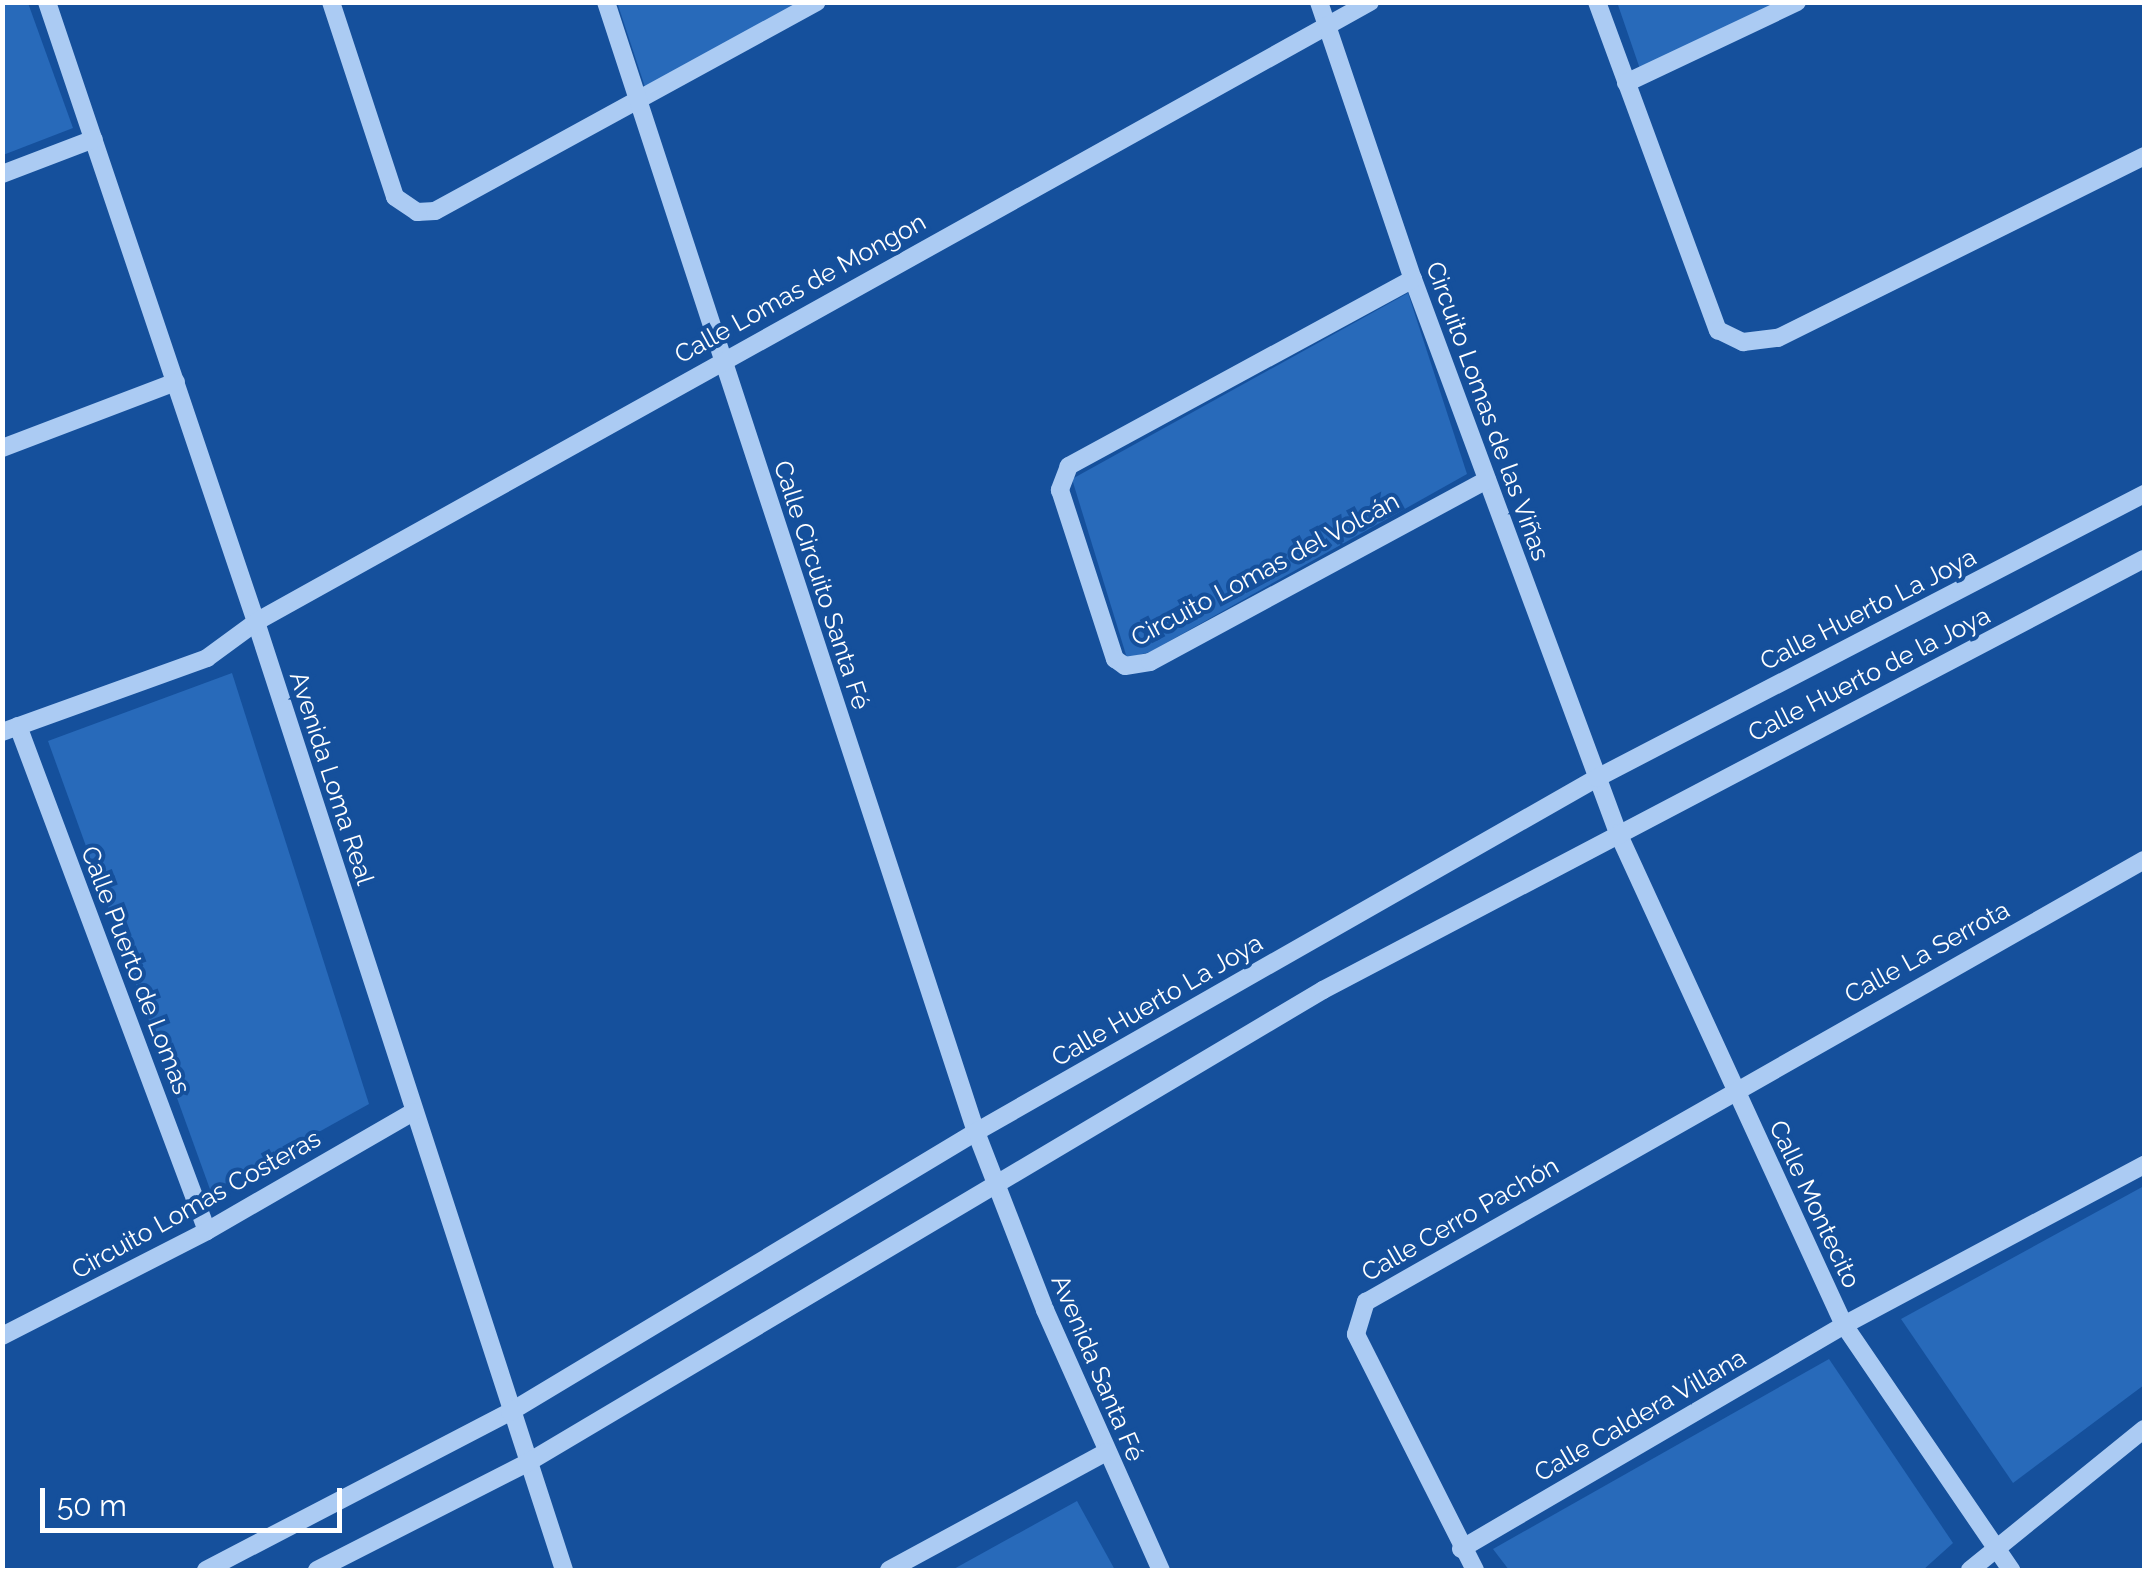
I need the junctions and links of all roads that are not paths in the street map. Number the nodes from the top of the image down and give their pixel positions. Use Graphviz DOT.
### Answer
graph roads {
  1 [pos="47,2"];
  2 [pos="331,2"];
  3 [pos="606,2"];
  4 [pos="817,2"];
  5 [pos="1320,2"];
  6 [pos="1370,2"];
  7 [pos="1597,2"];
  8 [pos="1797,2"];
  9 [pos="1328,25"];
  10 [pos="1626,84"];
  11 [pos="638,100"];
  12 [pos="94,139"];
  13 [pos="2144,156"];
  14 [pos="2,174"];
  15 [pos="1413,279"];
  16 [pos="722,360"];
  17 [pos="176,382"];
  18 [pos="2,448"];
  19 [pos="1487,480"];
  20 [pos="2144,494"];
  21 [pos="2144,559"];
  22 [pos="256,622"];
  23 [pos="10,729"];
  24 [pos="1596,778"];
  25 [pos="1618,833"];
  26 [pos="2144,860"];
  27 [pos="1734,1088"];
  28 [pos="412,1112"];
  29 [pos="976,1132"];
  30 [pos="2144,1165"];
  31 [pos="995,1182"];
  32 [pos="207,1231"];
  33 [pos="1844,1325"];
  34 [pos="2,1336"];
  35 [pos="510,1412"];
  36 [pos="2144,1429"];
  37 [pos="1106,1452"];
  38 [pos="527,1463"];
  39 [pos="1462,1548"];
  40 [pos="1994,1548"];
  41 [pos="206,1570"];
  42 [pos="317,1570"];
  43 [pos="564,1570"];
  44 [pos="889,1570"];
  45 [pos="1162,1570"];
  46 [pos="1475,1570"];
  47 [pos="1970,1570"];
  48 [pos="2011,1570"];
  1 -- 12 [label="street, Avenida Loma Real"];
  2 -- 11 [label="street"];
  3 -- 11 [label="street, Calle Circuito Santa Fé"];
  4 -- 11 [label="street"];
  5 -- 9 [label="street, Circuito Lomas de las Viñas"];
  6 -- 9 [label="street, Calle Lomas de Mongon"];
  7 -- 10 [label="street"];
  8 -- 10 [label="street"];
  9 -- 15 [label="street, Circuito Lomas de las Viñas"];
  9 -- 16 [label="street, Calle Lomas de Mongon"];
  10 -- 13 [label="street"];
  11 -- 16 [label="street, Calle Circuito Santa Fé"];
  12 -- 14 [label="street"];
  12 -- 17 [label="street, Avenida Loma Real"];
  15 -- 19 [label="street, Circuito Lomas de las Viñas"];
  15 -- 19 [label="street, Circuito Lomas del Volcán"];
  16 -- 22 [label="street, Calle Lomas de Mongon"];
  16 -- 29 [label="street, Calle Circuito Santa Fé"];
  17 -- 18 [label="street"];
  17 -- 22 [label="street, Avenida Loma Real"];
  19 -- 24 [label="street, Circuito Lomas de las Viñas"];
  20 -- 24 [label="street, Calle Huerto La Joya"];
  21 -- 25 [label="street, Calle Huerto de la Joya"];
  22 -- 23 [label="street, Calle Lomas de Mongon"];
  22 -- 28 [label="street, Avenida Loma Real"];
  23 -- 32 [label="street, Calle Puerto de Lomas"];
  24 -- 25 [label="street, Circuito Lomas de las Viñas"];
  24 -- 29 [label="street, Calle Huerto La Joya"];
  25 -- 27 [label="street, Calle Montecito"];
  25 -- 31 [label="street"];
  26 -- 27 [label="street, Calle La Serrota"];
  27 -- 33 [label="street, Calle Montecito"];
  27 -- 39 [label="street, Calle Cerro Pachón"];
  28 -- 32 [label="street, Circuito Lomas Costeras"];
  28 -- 35 [label="street, Avenida Loma Real"];
  29 -- 31 [label="street, Calle Circuito Santa Fé"];
  29 -- 35 [label="street, Calle Huerto La Joya"];
  30 -- 33 [label="street, Calle Caldera Villana"];
  31 -- 37 [label="street, Avenida Santa Fé"];
  31 -- 38 [label="street"];
  32 -- 34 [label="street, Circuito Lomas Costeras"];
  33 -- 39 [label="street, Calle Caldera Villana"];
  33 -- 40 [label="street, Calle Montecito"];
  35 -- 38 [label="street, Avenida Loma Real"];
  35 -- 41 [label="street, Calle Huerto La Joya"];
  36 -- 40 [label="street"];
  37 -- 44 [label="street"];
  37 -- 45 [label="street, Avenida Santa Fé"];
  38 -- 42 [label="street"];
  38 -- 43 [label="street, Avenida Loma Real"];
  39 -- 46 [label="street, Calle Cerro Pachón"];
  40 -- 47 [label="street"];
  40 -- 48 [label="street, Calle Montecito"];
}
